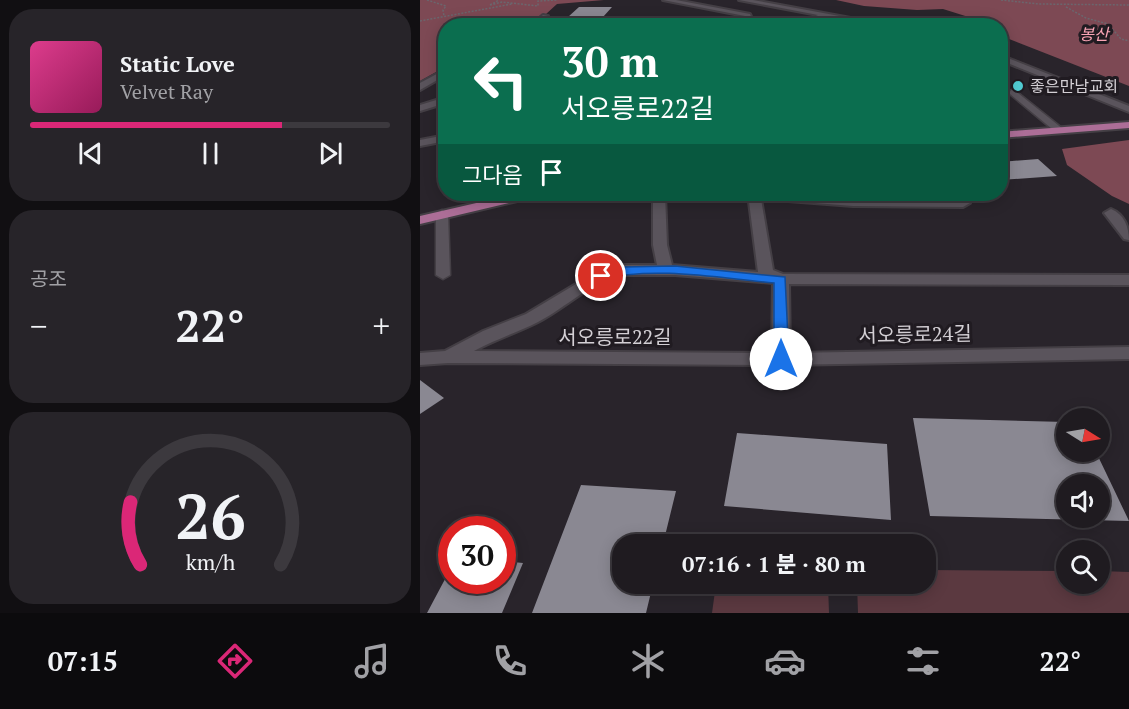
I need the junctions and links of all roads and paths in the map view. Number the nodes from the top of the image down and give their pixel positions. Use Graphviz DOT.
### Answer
graph roads {
  1 [pos="427,0"];
  2 [pos="498,0"];
  3 [pos="666,0"];
  4 [pos="742,0"];
  5 [pos="787,0"];
  6 [pos="1001,0"];
  7 [pos="512,4"];
  8 [pos="1057,4"];
  9 [pos="490,5"];
  10 [pos="1129,5"];
  11 [pos="538,6"];
  12 [pos="775,6"];
  13 [pos="485,10"];
  14 [pos="826,14"];
  15 [pos="748,15"];
  16 [pos="545,16"];
  17 [pos="438,18"];
  18 [pos="441,18"];
  19 [pos="542,18"];
  20 [pos="749,18"];
  21 [pos="816,18"];
  22 [pos="848,18"];
  23 [pos="420,21"];
  24 [pos="1129,41"];
  25 [pos="1008,60"];
  26 [pos="438,76"];
  27 [pos="434,78"];
  28 [pos="438,78"];
  29 [pos="420,87"];
  30 [pos="1012,92"];
  31 [pos="438,102"];
  32 [pos="420,108"];
  33 [pos="1129,109"];
  34 [pos="1129,125"];
  35 [pos="1060,131"];
  36 [pos="1008,134"];
  37 [pos="438,140"];
  38 [pos="420,143"];
  39 [pos="499,201"];
  40 [pos="659,201"];
  41 [pos="755,201"];
  42 [pos="841,201"];
  43 [pos="963,203"];
  44 [pos="1111,213"];
  45 [pos="442,214"];
  46 [pos="420,220"];
  47 [pos="1129,236"];
  48 [pos="666,270"];
  49 [pos="443,275"];
  50 [pos="781,279"];
  51 [pos="1129,280"];
  52 [pos="1129,353"];
  53 [pos="448,357"];
  54 [pos="420,359"];
  55 [pos="781,359"];
  1 -- 18 [label="path"];
  2 -- 9 [label="path"];
  3 -- 15 [label="street"];
  4 -- 12 [label="street"];
  5 -- 12 [label="street"];
  6 -- 8 [label="path"];
  7 -- 9 [label="path"];
  7 -- 11 [label="path"];
  7 -- 13 [label="path"];
  8 -- 10 [label="path"];
  8 -- 24 [label="path"];
  9 -- 13 [label="path"];
  12 -- 14 [label="street"];
  12 -- 15 [label="street"];
  13 -- 18 [label="path"];
  14 -- 21 [label="street"];
  14 -- 22 [label="street"];
  15 -- 20 [label="street"];
  16 -- 19 [label="street"];
  17 -- 23 [label="path"];
  25 -- 33 [label="street"];
  26 -- 27 [label="street"];
  27 -- 28 [label="street"];
  27 -- 29 [label="street"];
  30 -- 35 [label="lane"];
  31 -- 32 [label="street"];
  34 -- 35 [label="main road"];
  35 -- 36 [label="main road"];
  37 -- 38 [label="street"];
  39 -- 45 [label="main road"];
  40 -- 48 [label="street"];
  41 -- 50 [label="street"];
  42 -- 43 [label="street"];
  44 -- 47 [label="street"];
  45 -- 46 [label="main road"];
  45 -- 49 [label="lane"];
  48 -- 50 [label="street, 서오릉로22길"];
  48 -- 53 [label="street, 서오릉로22길"];
  50 -- 51 [label="street"];
  50 -- 55 [label="street"];
  52 -- 55 [label="street, 서오릉로24길"];
  53 -- 54 [label="street, 서오릉로22길"];
  53 -- 55 [label="street, 서오릉로22길"];
}
